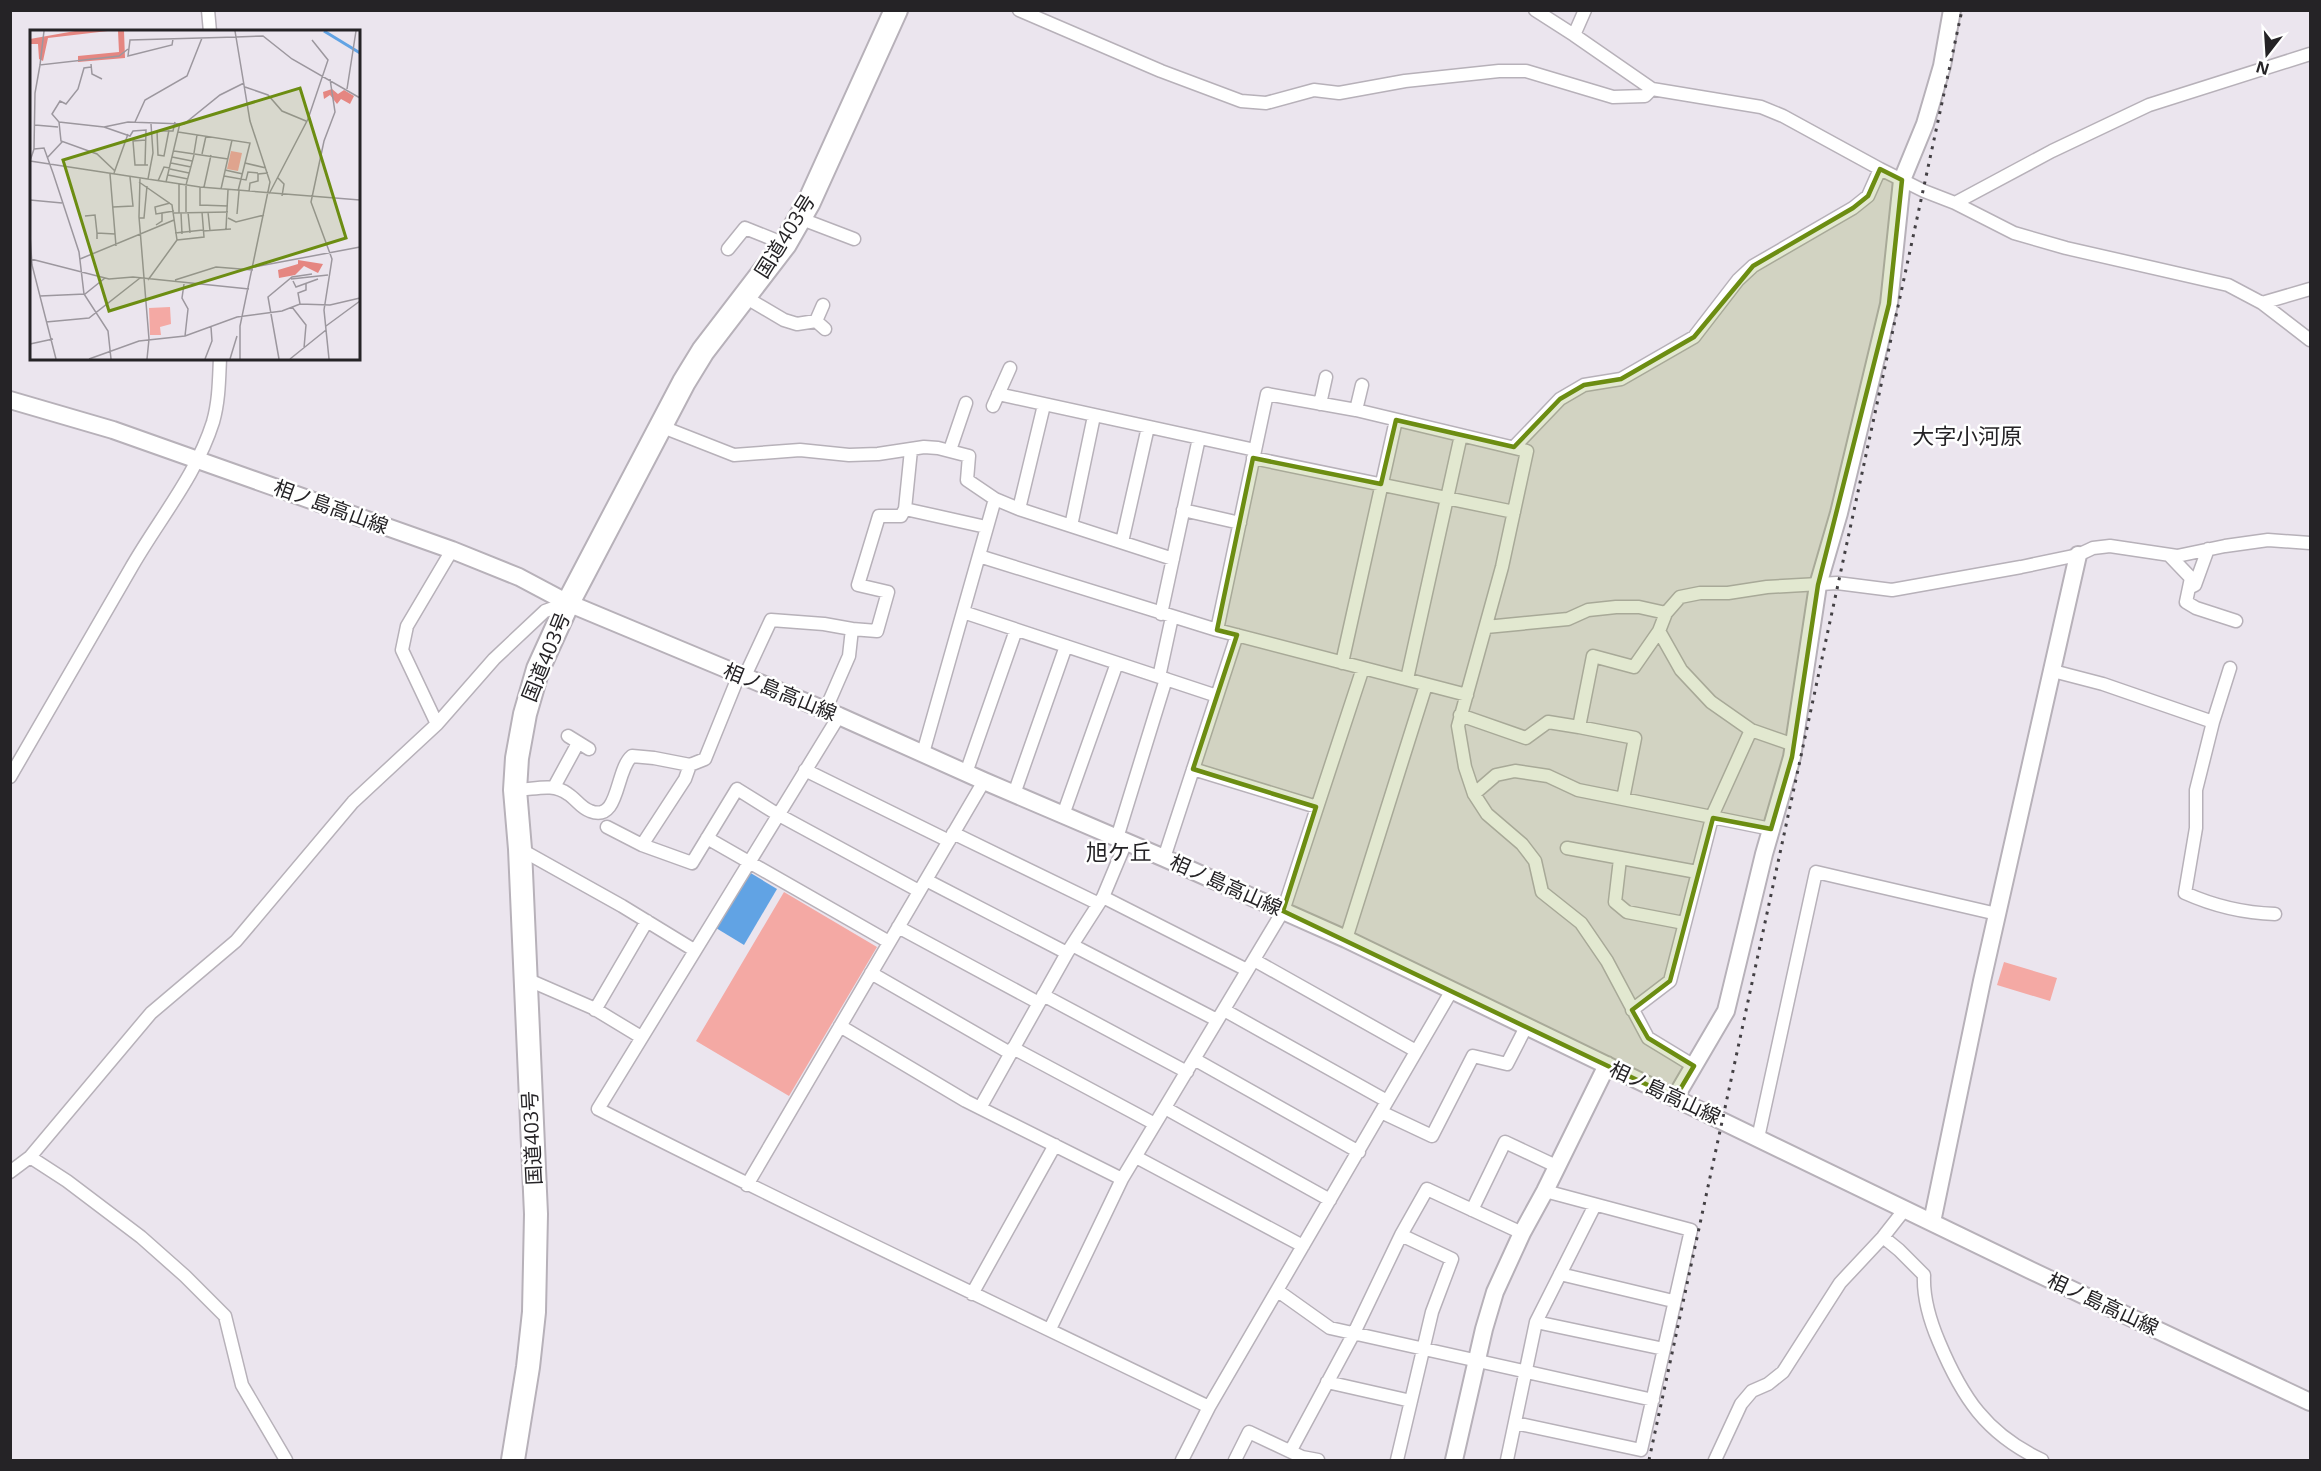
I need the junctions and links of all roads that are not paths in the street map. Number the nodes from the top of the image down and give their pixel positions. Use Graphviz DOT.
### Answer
graph roads {
  1 [pos="208,10"];
  2 [pos="896,10"];
  3 [pos="1535,10"];
  4 [pos="1585,10"];
  5 [pos="1952,10"];
  6 [pos="1021,11"];
  7 [pos="210,30"];
  8 [pos="1574,35"];
  9 [pos="2310,54"];
  10 [pos="1652,89"];
  11 [pos="1880,169"];
  12 [pos="1902,180"];
  13 [pos="1955,203"];
  14 [pos="799,218"];
  15 [pos="854,239"];
  16 [pos="785,244"];
  17 [pos="728,249"];
  18 [pos="2310,289"];
  19 [pos="746,297"];
  20 [pos="2262,303"];
  21 [pos="823,305"];
  22 [pos="2310,340"];
  23 [pos="220,360"];
  24 [pos="1010,368"];
  25 [pos="1326,377"];
  26 [pos="1362,385"];
  27 [pos="998,394"];
  28 [pos="10,400"];
  29 [pos="966,403"];
  30 [pos="1320,404"];
  31 [pos="1044,405"];
  32 [pos="993,406"];
  33 [pos="1356,410"];
  34 [pos="1094,416"];
  35 [pos="1396,420"];
  36 [pos="660,426"];
  37 [pos="1148,427"];
  38 [pos="1461,435"];
  39 [pos="1199,438"];
  40 [pos="1514,447"];
  41 [pos="911,450"];
  42 [pos="950,450"];
  43 [pos="1254,454"];
  44 [pos="198,459"];
  45 [pos="1382,484"];
  46 [pos="1447,498"];
  47 [pos="995,500"];
  48 [pos="905,509"];
  49 [pos="1019,509"];
  50 [pos="1183,510"];
  51 [pos="1514,512"];
  52 [pos="1240,523"];
  53 [pos="1071,526"];
  54 [pos="986,527"];
  55 [pos="1122,542"];
  56 [pos="2310,543"];
  57 [pos="2208,549"];
  58 [pos="452,550"];
  59 [pos="2078,555"];
  60 [pos="2169,555"];
  61 [pos="979,556"];
  62 [pos="1173,559"];
  63 [pos="1818,585"];
  64 [pos="2190,587"];
  65 [pos="568,603"];
  66 [pos="963,612"];
  67 [pos="1666,613"];
  68 [pos="1166,616"];
  69 [pos="2236,621"];
  70 [pos="1486,627"];
  71 [pos="852,629"];
  72 [pos="1016,630"];
  73 [pos="1217,630"];
  74 [pos="1659,631"];
  75 [pos="1237,635"];
  76 [pos="1065,646"];
  77 [pos="1117,663"];
  78 [pos="1342,663"];
  79 [pos="1363,668"];
  80 [pos="2230,668"];
  81 [pos="2053,671"];
  82 [pos="742,676"];
  83 [pos="1163,678"];
  84 [pos="1407,680"];
  85 [pos="1426,685"];
  86 [pos="1467,695"];
  87 [pos="1217,696"];
  88 [pos="832,713"];
  89 [pos="1460,715"];
  90 [pos="2213,722"];
  91 [pos="437,724"];
  92 [pos="1579,727"];
  93 [pos="1751,730"];
  94 [pos="578,743"];
  95 [pos="1794,745"];
  96 [pos="923,753"];
  97 [pos="690,765"];
  98 [pos="1193,769"];
  99 [pos="805,770"];
  100 [pos="966,773"];
  101 [pos="10,777"];
  102 [pos="984,781"];
  103 [pos="554,787"];
  104 [pos="515,790"];
  105 [pos="1014,794"];
  106 [pos="1474,794"];
  107 [pos="1623,799"];
  108 [pos="1317,807"];
  109 [pos="777,814"];
  110 [pos="1063,815"];
  111 [pos="1713,818"];
  112 [pos="607,827"];
  113 [pos="1771,829"];
  114 [pos="951,837"];
  115 [pos="707,838"];
  116 [pos="1121,840"];
  117 [pos="642,845"];
  118 [pos="1567,848"];
  119 [pos="520,849"];
  120 [pos="1164,858"];
  121 [pos="1620,859"];
  122 [pos="749,864"];
  123 [pos="1697,872"];
  124 [pos="926,880"];
  125 [pos="919,891"];
  126 [pos="1100,900"];
  127 [pos="1283,911"];
  128 [pos="1997,914"];
  129 [pos="2275,914"];
  130 [pos="647,921"];
  131 [pos="1684,923"];
  132 [pos="898,927"];
  133 [pos="1346,939"];
  134 [pos="889,942"];
  135 [pos="694,950"];
  136 [pos="1071,950"];
  137 [pos="1250,965"];
  138 [pos="871,973"];
  139 [pos="524,978"];
  140 [pos="1452,990"];
  141 [pos="1041,999"];
  142 [pos="595,1010"];
  143 [pos="1632,1010"];
  144 [pos="1221,1015"];
  145 [pos="840,1026"];
  146 [pos="1526,1026"];
  147 [pos="641,1037"];
  148 [pos="1012,1050"];
  149 [pos="1416,1051"];
  150 [pos="1194,1059"];
  151 [pos="1607,1065"];
  152 [pos="1694,1066"];
  153 [pos="1187,1072"];
  154 [pos="1675,1098"];
  155 [pos="1384,1106"];
  156 [pos="980,1108"];
  157 [pos="1165,1108"];
  158 [pos="1155,1124"];
  159 [pos="1758,1138"];
  160 [pos="1055,1145"];
  161 [pos="1359,1152"];
  162 [pos="30,1157"];
  163 [pos="1136,1157"];
  164 [pos="1556,1166"];
  165 [pos="10,1172"];
  166 [pos="1122,1179"];
  167 [pos="747,1185"];
  168 [pos="1545,1191"];
  169 [pos="1330,1200"];
  170 [pos="1595,1205"];
  171 [pos="1905,1209"];
  172 [pos="1472,1210"];
  173 [pos="1932,1222"];
  174 [pos="1522,1233"];
  175 [pos="1401,1235"];
  176 [pos="1883,1237"];
  177 [pos="1302,1246"];
  178 [pos="1560,1274"];
  179 [pos="1278,1291"];
  180 [pos="972,1294"];
  181 [pos="1673,1301"];
  182 [pos="1536,1322"];
  183 [pos="1050,1329"];
  184 [pos="1354,1333"];
  185 [pos="1423,1348"];
  186 [pos="1664,1349"];
  187 [pos="1476,1360"];
  188 [pos="1526,1371"];
  189 [pos="1327,1382"];
  190 [pos="1653,1400"];
  191 [pos="1412,1401"];
  192 [pos="2310,1402"];
  193 [pos="1209,1407"];
  194 [pos="1515,1423"];
  195 [pos="1291,1450"];
  196 [pos="286,1461"];
  197 [pos="513,1461"];
  198 [pos="1182,1461"];
  199 [pos="1235,1461"];
  200 [pos="1318,1461"];
  201 [pos="1397,1461"];
  202 [pos="1454,1461"];
  203 [pos="1507,1461"];
  204 [pos="1715,1461"];
  205 [pos="2042,1461"];
  1 -- 7 [label="street"];
  2 -- 14 [label="highway, 国道403号"];
  3 -- 8 [label="street"];
  4 -- 8 [label="street"];
  5 -- 12 [label="main road"];
  6 -- 10 [label="street"];
  8 -- 10 [label="street"];
  9 -- 13 [label="street"];
  10 -- 11 [label="street"];
  11 -- 12 [label="street"];
  11 -- 40 [label="street"];
  12 -- 13 [label="street"];
  12 -- 63 [label="main road"];
  13 -- 20 [label="street"];
  14 -- 15 [label="street"];
  14 -- 16 [label="highway, 国道403号"];
  16 -- 17 [label="street"];
  16 -- 19 [label="highway, 国道403号"];
  18 -- 20 [label="street"];
  19 -- 21 [label="street"];
  19 -- 36 [label="highway, 国道403号"];
  20 -- 22 [label="street"];
  23 -- 44 [label="street"];
  24 -- 27 [label="street"];
  25 -- 30 [label="street"];
  26 -- 33 [label="street"];
  27 -- 31 [label="street"];
  27 -- 32 [label="street"];
  28 -- 44 [label="main road, 相ノ島高山線"];
  29 -- 42 [label="street"];
  30 -- 33 [label="street"];
  30 -- 43 [label="street"];
  31 -- 34 [label="street"];
  31 -- 49 [label="street"];
  33 -- 35 [label="street"];
  34 -- 37 [label="street"];
  34 -- 53 [label="street"];
  35 -- 38 [label="street"];
  35 -- 45 [label="street"];
  36 -- 41 [label="street"];
  36 -- 65 [label="highway, 国道403号"];
  37 -- 39 [label="street"];
  37 -- 55 [label="street"];
  38 -- 40 [label="street"];
  38 -- 46 [label="street"];
  39 -- 43 [label="street"];
  39 -- 50 [label="street"];
  40 -- 51 [label="street"];
  41 -- 42 [label="street"];
  41 -- 48 [label="street"];
  42 -- 47 [label="street"];
  43 -- 45 [label="street"];
  43 -- 52 [label="street"];
  44 -- 58 [label="main road, 相ノ島高山線"];
  44 -- 101 [label="street"];
  45 -- 46 [label="street"];
  45 -- 78 [label="street"];
  46 -- 51 [label="street"];
  46 -- 84 [label="street"];
  47 -- 49 [label="street"];
  47 -- 54 [label="street"];
  48 -- 54 [label="street"];
  48 -- 71 [label="street"];
  49 -- 53 [label="street"];
  50 -- 52 [label="street"];
  50 -- 62 [label="street"];
  51 -- 70 [label="street"];
  52 -- 73 [label="street"];
  53 -- 55 [label="street"];
  54 -- 61 [label="street"];
  55 -- 62 [label="street"];
  56 -- 57 [label="street"];
  57 -- 60 [label="street"];
  57 -- 64 [label="street"];
  58 -- 65 [label="main road, 相ノ島高山線"];
  58 -- 91 [label="street"];
  59 -- 60 [label="street"];
  59 -- 63 [label="street"];
  59 -- 81 [label="main road"];
  60 -- 64 [label="street"];
  61 -- 66 [label="street"];
  61 -- 68 [label="street"];
  62 -- 68 [label="street"];
  63 -- 67 [label="street"];
  63 -- 95 [label="main road"];
  64 -- 69 [label="street"];
  65 -- 82 [label="main road, 相ノ島高山線"];
  65 -- 91 [label="street"];
  65 -- 104 [label="highway, 国道403号"];
  66 -- 72 [label="street"];
  66 -- 96 [label="street"];
  67 -- 70 [label="street"];
  67 -- 74 [label="street"];
  68 -- 73 [label="street"];
  68 -- 83 [label="street"];
  70 -- 86 [label="street"];
  71 -- 82 [label="street"];
  71 -- 88 [label="street"];
  72 -- 76 [label="street"];
  72 -- 100 [label="street"];
  73 -- 75 [label="street"];
  74 -- 92 [label="street"];
  74 -- 93 [label="street"];
  75 -- 78 [label="street"];
  75 -- 87 [label="street"];
  76 -- 77 [label="street"];
  76 -- 105 [label="street"];
  77 -- 83 [label="street"];
  77 -- 110 [label="street"];
  78 -- 79 [label="street"];
  79 -- 84 [label="street"];
  79 -- 108 [label="street"];
  80 -- 90 [label="street"];
  81 -- 90 [label="street"];
  81 -- 128 [label="main road"];
  82 -- 88 [label="main road, 相ノ島高山線"];
  82 -- 97 [label="street"];
  83 -- 87 [label="street"];
  83 -- 116 [label="street"];
  84 -- 85 [label="street"];
  85 -- 86 [label="street"];
  85 -- 133 [label="street"];
  86 -- 89 [label="street"];
  87 -- 98 [label="street"];
  88 -- 96 [label="main road, 相ノ島高山線"];
  88 -- 99 [label="street"];
  89 -- 92 [label="street"];
  89 -- 106 [label="street"];
  90 -- 129 [label="street"];
  91 -- 162 [label="street"];
  92 -- 107 [label="street"];
  93 -- 95 [label="street"];
  93 -- 111 [label="street"];
  94 -- 103 [label="street"];
  95 -- 113 [label="main road"];
  96 -- 100 [label="main road, 相ノ島高山線"];
  97 -- 103 [label="street"];
  97 -- 117 [label="street"];
  98 -- 108 [label="street"];
  98 -- 120 [label="street"];
  99 -- 109 [label="street"];
  99 -- 114 [label="street"];
  100 -- 102 [label="main road, 相ノ島高山線"];
  102 -- 105 [label="main road, 相ノ島高山線"];
  102 -- 114 [label="street"];
  103 -- 104 [label="street"];
  104 -- 119 [label="highway, 国道403号"];
  105 -- 110 [label="main road, 相ノ島高山線"];
  106 -- 107 [label="street"];
  106 -- 143 [label="street"];
  107 -- 111 [label="street"];
  108 -- 127 [label="street"];
  109 -- 115 [label="street"];
  109 -- 122 [label="street"];
  109 -- 125 [label="street"];
  110 -- 116 [label="main road, 相ノ島高山線"];
  111 -- 113 [label="street"];
  111 -- 123 [label="street"];
  112 -- 117 [label="street"];
  113 -- 152 [label="main road"];
  114 -- 124 [label="street"];
  114 -- 126 [label="street"];
  115 -- 117 [label="street"];
  115 -- 122 [label="street"];
  116 -- 120 [label="main road, 相ノ島高山線"];
  116 -- 126 [label="street"];
  118 -- 121 [label="street"];
  119 -- 130 [label="street"];
  119 -- 139 [label="highway, 国道403号"];
  120 -- 127 [label="main road, 相ノ島高山線"];
  121 -- 123 [label="street"];
  121 -- 131 [label="street"];
  122 -- 134 [label="street"];
  122 -- 135 [label="street"];
  123 -- 131 [label="street"];
  124 -- 125 [label="street"];
  124 -- 136 [label="street"];
  125 -- 132 [label="street"];
  126 -- 136 [label="street"];
  126 -- 137 [label="street"];
  127 -- 133 [label="main road, 相ノ島高山線"];
  127 -- 137 [label="street"];
  128 -- 159 [label="street"];
  128 -- 173 [label="main road"];
  130 -- 135 [label="street"];
  130 -- 142 [label="street"];
  131 -- 143 [label="street"];
  132 -- 134 [label="street"];
  132 -- 141 [label="street"];
  133 -- 140 [label="main road, 相ノ島高山線"];
  134 -- 138 [label="street"];
  135 -- 147 [label="street"];
  136 -- 141 [label="street"];
  136 -- 144 [label="street"];
  137 -- 144 [label="street"];
  137 -- 149 [label="street"];
  138 -- 145 [label="street"];
  138 -- 148 [label="street"];
  139 -- 142 [label="street"];
  139 -- 197 [label="highway, 国道403号"];
  140 -- 146 [label="main road, 相ノ島高山線"];
  140 -- 149 [label="street"];
  141 -- 148 [label="street"];
  141 -- 153 [label="street"];
  142 -- 147 [label="street"];
  143 -- 152 [label="street"];
  144 -- 150 [label="street"];
  144 -- 155 [label="street"];
  145 -- 156 [label="street"];
  145 -- 167 [label="street"];
  146 -- 151 [label="main road, 相ノ島高山線"];
  146 -- 155 [label="street"];
  147 -- 167 [label="street"];
  148 -- 156 [label="street"];
  148 -- 158 [label="street"];
  149 -- 155 [label="street"];
  150 -- 153 [label="street"];
  150 -- 161 [label="street"];
  151 -- 154 [label="main road, 相ノ島高山線"];
  151 -- 164 [label="main road"];
  152 -- 154 [label="main road"];
  153 -- 157 [label="street"];
  154 -- 159 [label="main road, 相ノ島高山線"];
  155 -- 161 [label="street"];
  156 -- 160 [label="street"];
  157 -- 158 [label="street"];
  157 -- 169 [label="street"];
  158 -- 163 [label="street"];
  159 -- 171 [label="main road, 相ノ島高山線"];
  160 -- 166 [label="street"];
  160 -- 180 [label="street"];
  161 -- 169 [label="street"];
  162 -- 165 [label="street"];
  162 -- 196 [label="street"];
  163 -- 166 [label="street"];
  163 -- 177 [label="street"];
  164 -- 168 [label="main road"];
  164 -- 172 [label="street"];
  166 -- 183 [label="street"];
  167 -- 180 [label="street"];
  168 -- 170 [label="street"];
  168 -- 174 [label="main road"];
  169 -- 177 [label="street"];
  170 -- 178 [label="street"];
  170 -- 181 [label="street"];
  171 -- 173 [label="main road, 相ノ島高山線"];
  171 -- 176 [label="street"];
  172 -- 174 [label="street"];
  172 -- 175 [label="street"];
  173 -- 192 [label="main road, 相ノ島高山線"];
  174 -- 187 [label="main road"];
  175 -- 184 [label="street"];
  175 -- 185 [label="street"];
  176 -- 204 [label="street"];
  176 -- 205 [label="street"];
  177 -- 179 [label="street"];
  178 -- 181 [label="street"];
  178 -- 182 [label="street"];
  179 -- 184 [label="street"];
  179 -- 193 [label="street"];
  180 -- 183 [label="street"];
  181 -- 186 [label="street"];
  182 -- 186 [label="street"];
  182 -- 188 [label="street"];
  183 -- 193 [label="street"];
  184 -- 185 [label="street"];
  184 -- 189 [label="street"];
  185 -- 187 [label="street"];
  185 -- 191 [label="street"];
  186 -- 190 [label="street"];
  187 -- 188 [label="street"];
  187 -- 202 [label="main road"];
  188 -- 190 [label="street"];
  188 -- 194 [label="street"];
  189 -- 191 [label="street"];
  189 -- 195 [label="street"];
  190 -- 194 [label="street"];
  191 -- 201 [label="street"];
  193 -- 198 [label="street"];
  194 -- 203 [label="street"];
  195 -- 199 [label="street"];
  195 -- 200 [label="street"];
}
